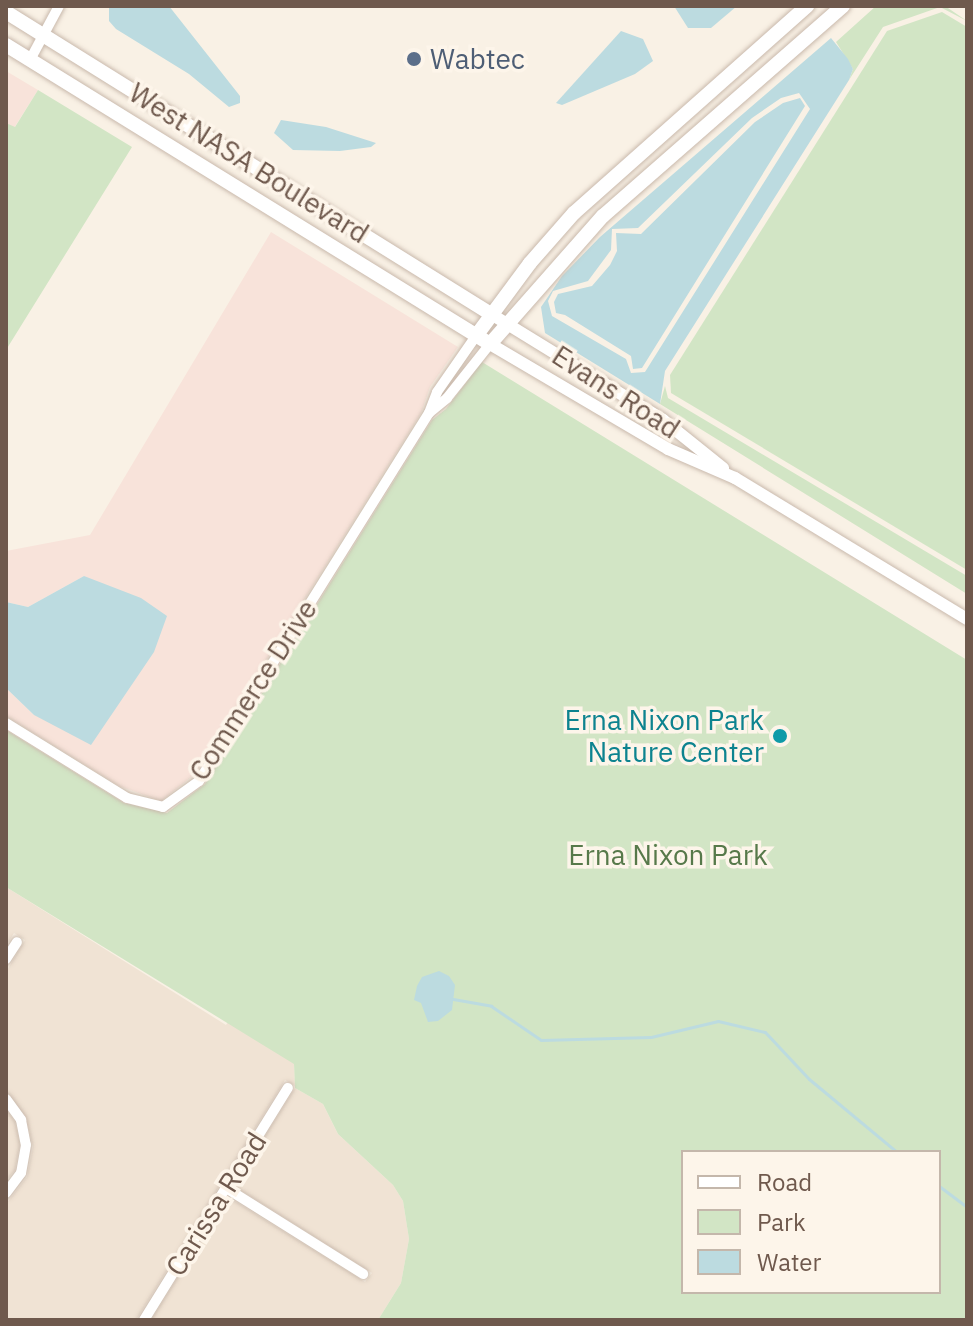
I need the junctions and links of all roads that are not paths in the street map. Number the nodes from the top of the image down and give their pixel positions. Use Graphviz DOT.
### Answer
graph roads {
  1 [pos="59,6"];
  2 [pos="807,6"];
  3 [pos="843,6"];
  4 [pos="6,12"];
  5 [pos="44,35"];
  6 [pos="6,45"];
  7 [pos="30,60"];
  8 [pos="491,314"];
  9 [pos="508,324"];
  10 [pos="476,336"];
  11 [pos="490,344"];
  12 [pos="429,413"];
  13 [pos="735,478"];
  14 [pos="967,619"];
  15 [pos="6,723"];
  16 [pos="17,942"];
  17 [pos="6,959"];
  18 [pos="288,1088"];
  19 [pos="6,1099"];
  20 [pos="226,1188"];
  21 [pos="6,1193"];
  22 [pos="363,1274"];
  23 [pos="144,1320"];
  1 -- 5 [label="street"];
  2 -- 8 [label="main road"];
  3 -- 9 [label="main road"];
  4 -- 5 [label="main road, West NASA Boulevard"];
  5 -- 7 [label="street"];
  5 -- 8 [label="main road, West NASA Boulevard"];
  6 -- 7 [label="main road, West NASA Boulevard"];
  7 -- 10 [label="main road, West NASA Boulevard"];
  8 -- 9 [label="street, Evans Road"];
  8 -- 10 [label="main road"];
  9 -- 11 [label="main road"];
  9 -- 13 [label="street, Evans Road"];
  10 -- 11 [label="main road, West NASA Boulevard"];
  10 -- 12 [label="street, Commerce Drive"];
  11 -- 12 [label="street, Commerce Drive"];
  11 -- 13 [label="street, Evans Road"];
  12 -- 15 [label="street, Commerce Drive"];
  13 -- 14 [label="street, Evans Road"];
  16 -- 17 [label="street"];
  18 -- 20 [label="street, Carissa Road"];
  19 -- 21 [label="street"];
  20 -- 22 [label="street"];
  20 -- 23 [label="street, Carissa Road"];
}
